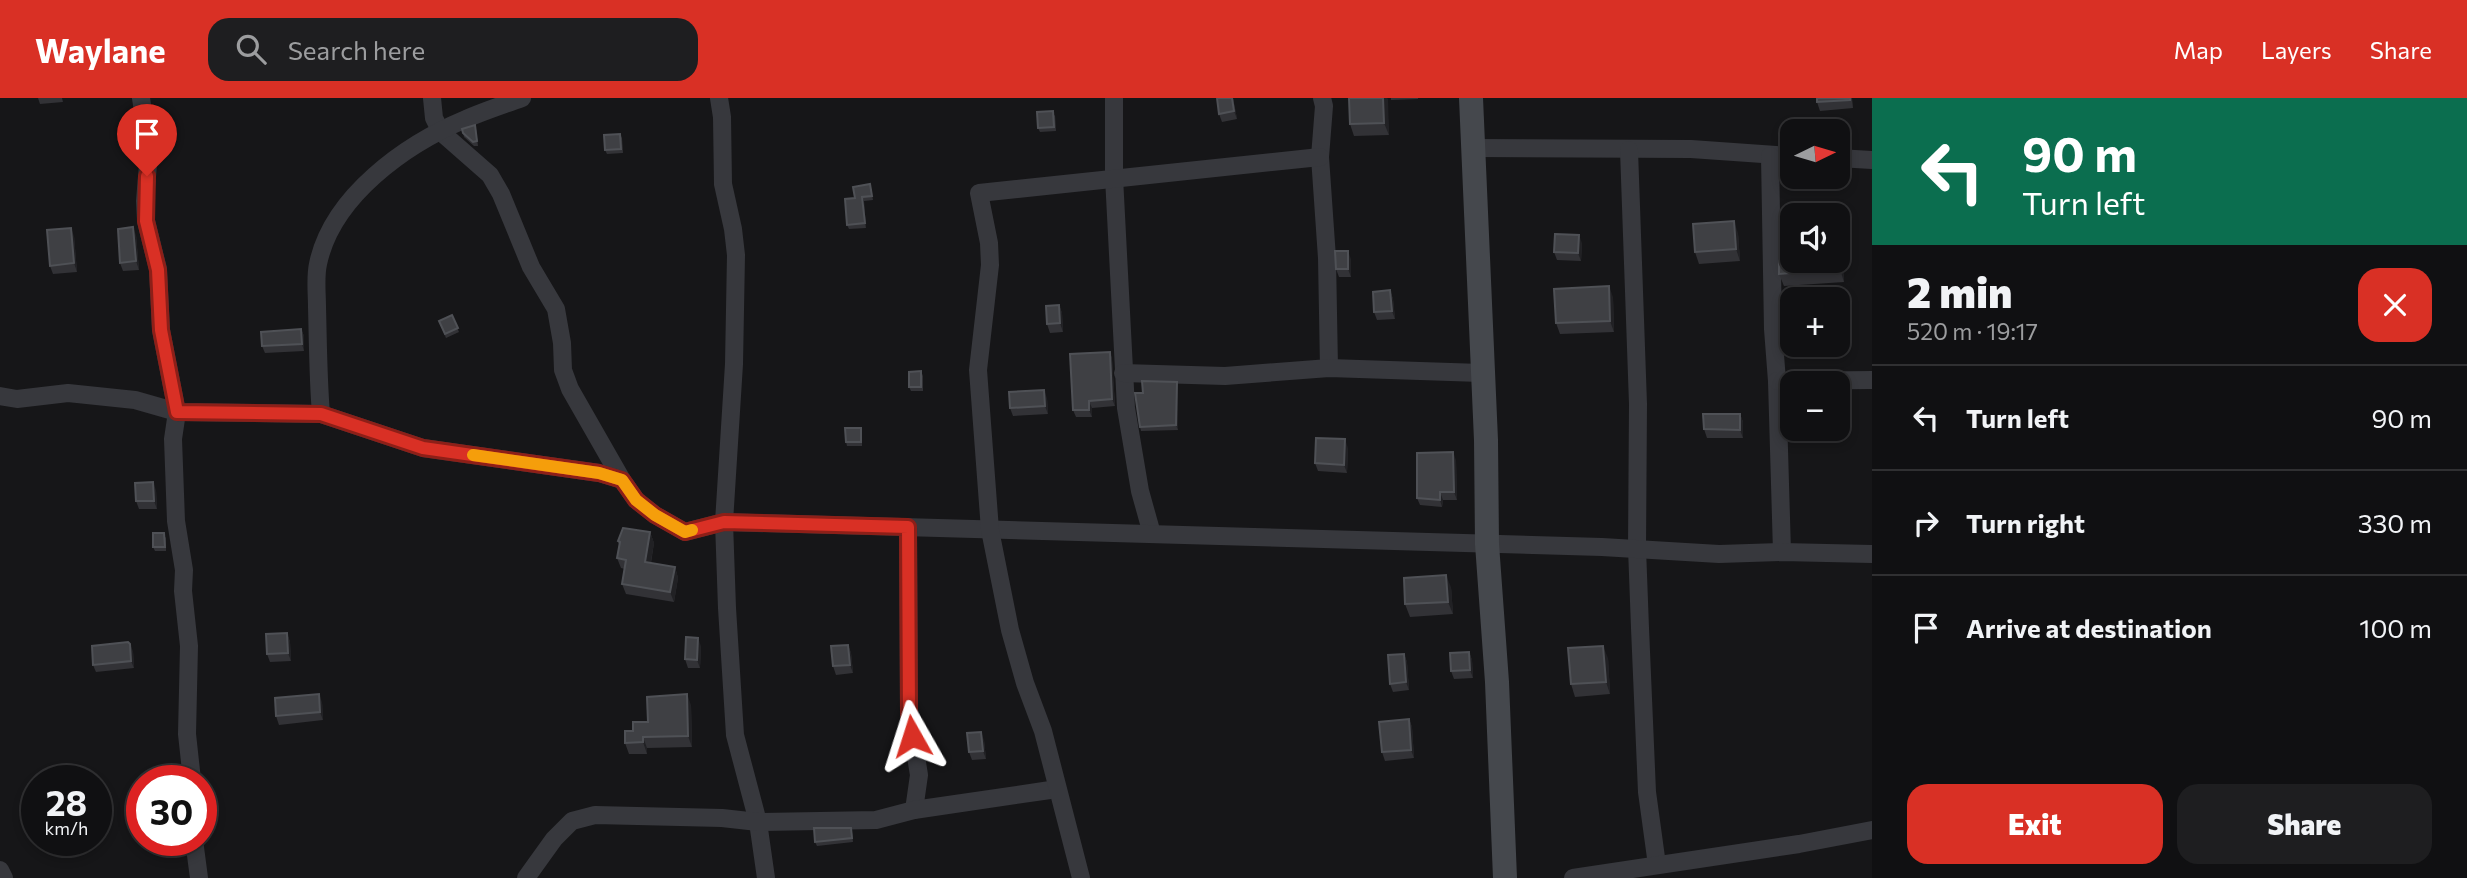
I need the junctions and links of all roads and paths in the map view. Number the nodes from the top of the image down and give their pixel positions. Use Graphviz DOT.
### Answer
graph roads {
  1 [pos="141,98"];
  2 [pos="432,98"];
  3 [pos="522,98"];
  4 [pos="719,98"];
  5 [pos="735,98"];
  6 [pos="1114,98"];
  7 [pos="1322,98"];
  8 [pos="1471,98"];
  9 [pos="722,117"];
  10 [pos="440,132"];
  11 [pos="1472,148"];
  12 [pos="1629,150"];
  13 [pos="1770,156"];
  14 [pos="1780,156"];
  15 [pos="1320,157"];
  16 [pos="1850,159"];
  17 [pos="1872,160"];
  18 [pos="1114,177"];
  19 [pos="1329,368"];
  20 [pos="1123,373"];
  21 [pos="1481,373"];
  22 [pos="1872,380"];
  23 [pos="1777,381"];
  24 [pos="0,396"];
  25 [pos="177,412"];
  26 [pos="321,414"];
  27 [pos="622,480"];
  28 [pos="724,522"];
  29 [pos="908,527"];
  30 [pos="990,530"];
  31 [pos="1152,534"];
  32 [pos="1488,544"];
  33 [pos="1637,548"];
  34 [pos="1782,552"];
  35 [pos="1872,554"];
  36 [pos="190,765"];
  37 [pos="1057,789"];
  38 [pos="914,810"];
  39 [pos="758,822"];
  40 [pos="1872,830"];
  41 [pos="196,856"];
  42 [pos="1657,865"];
  43 [pos="0,870"];
  44 [pos="4,878"];
  45 [pos="198,878"];
  46 [pos="526,878"];
  47 [pos="766,878"];
  48 [pos="1081,878"];
  49 [pos="1505,878"];
  50 [pos="1573,878"];
  1 -- 25 [label="street"];
  2 -- 10 [label="street"];
  3 -- 10 [label="street"];
  4 -- 9 [label="street"];
  5 -- 9 [label="street"];
  6 -- 18 [label="street"];
  7 -- 15 [label="street"];
  8 -- 11 [label="street"];
  9 -- 28 [label="street"];
  10 -- 26 [label="street"];
  10 -- 27 [label="street"];
  11 -- 12 [label="street"];
  11 -- 21 [label="street"];
  12 -- 13 [label="street"];
  12 -- 33 [label="street"];
  13 -- 14 [label="street"];
  13 -- 23 [label="street"];
  15 -- 18 [label="street"];
  15 -- 19 [label="street"];
  16 -- 17 [label="street"];
  18 -- 20 [label="street"];
  18 -- 30 [label="street"];
  19 -- 20 [label="street"];
  19 -- 21 [label="street"];
  20 -- 31 [label="street"];
  21 -- 32 [label="street"];
  22 -- 23 [label="street"];
  23 -- 34 [label="street"];
  24 -- 25 [label="street"];
  25 -- 26 [label="street"];
  25 -- 36 [label="street"];
  26 -- 27 [label="street"];
  27 -- 28 [label="street"];
  28 -- 29 [label="street"];
  28 -- 39 [label="street"];
  29 -- 30 [label="street"];
  29 -- 38 [label="street"];
  30 -- 31 [label="street"];
  30 -- 37 [label="street"];
  31 -- 32 [label="street"];
  32 -- 33 [label="street"];
  32 -- 49 [label="street"];
  33 -- 34 [label="street"];
  33 -- 42 [label="street"];
  34 -- 35 [label="street"];
  37 -- 38 [label="street"];
  37 -- 48 [label="street"];
  38 -- 39 [label="street"];
  39 -- 46 [label="street"];
  39 -- 47 [label="street"];
  40 -- 42 [label="street"];
  41 -- 45 [label="street"];
  42 -- 50 [label="street"];
  43 -- 44 [label="street"];
}
